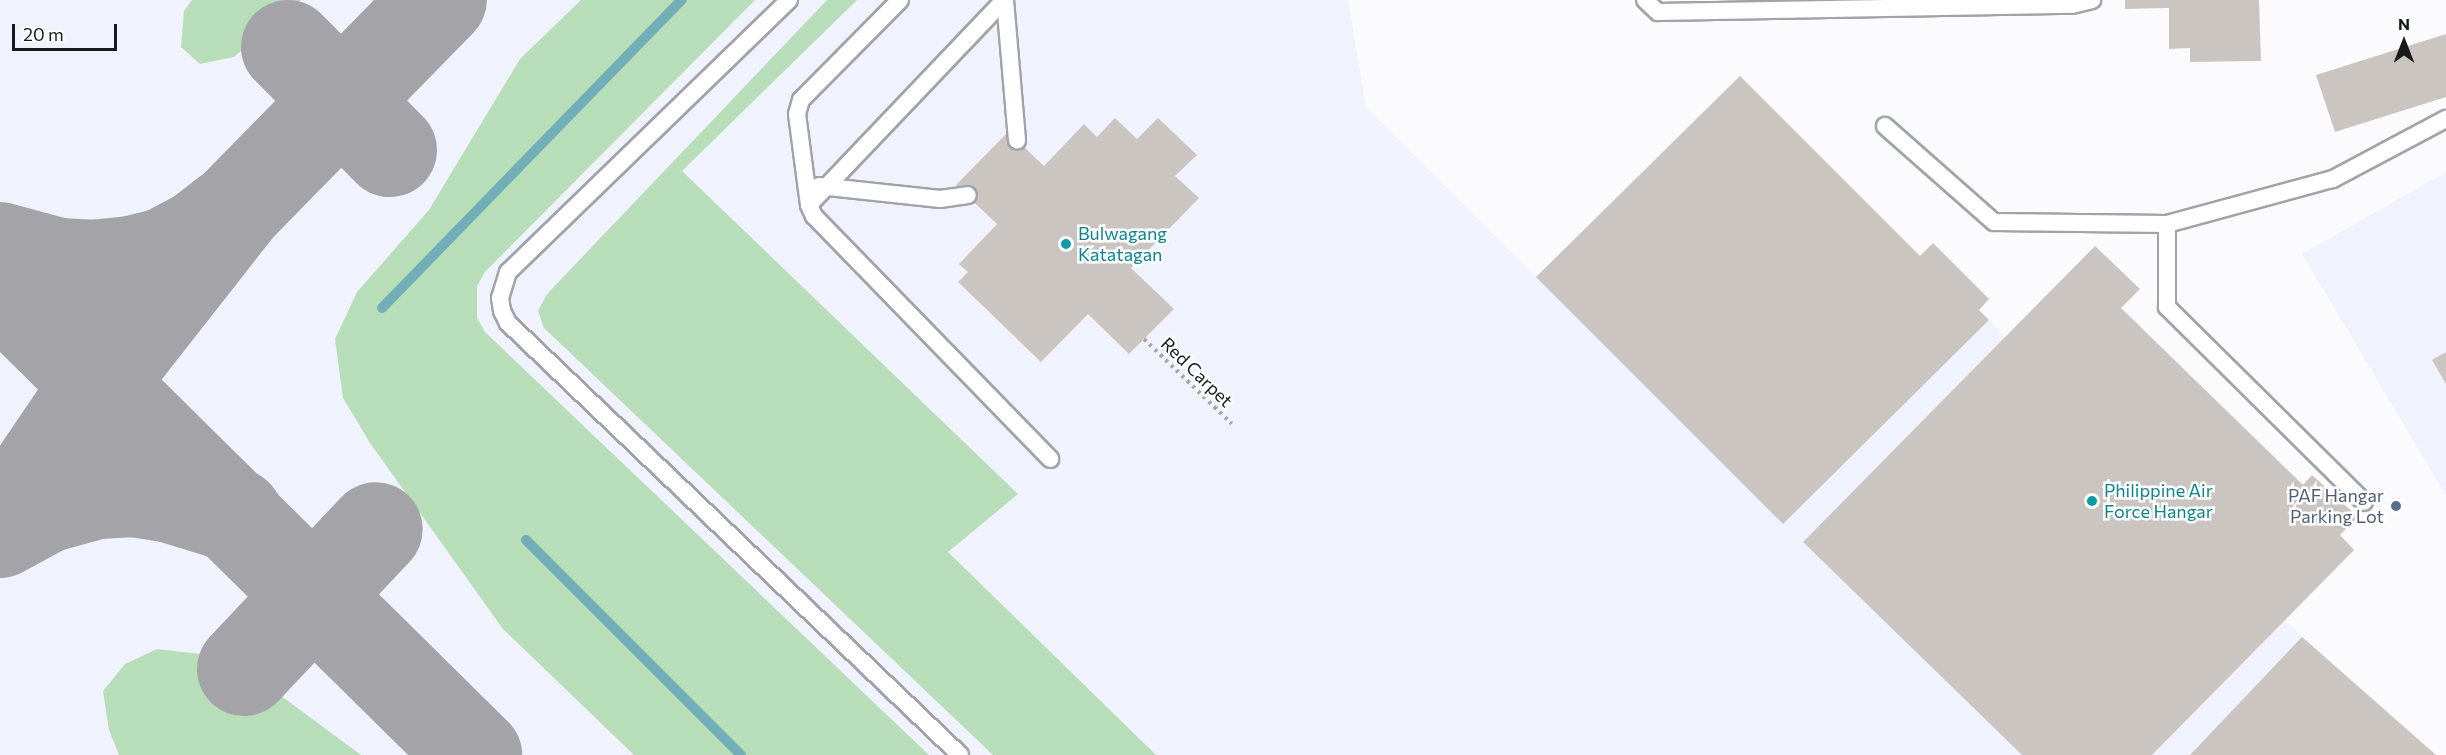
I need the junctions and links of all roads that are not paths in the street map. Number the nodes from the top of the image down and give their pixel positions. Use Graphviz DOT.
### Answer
graph roads {
  1 [pos="789,0"];
  2 [pos="900,0"];
  3 [pos="1004,0"];
  4 [pos="1645,0"];
  5 [pos="2092,0"];
  6 [pos="2446,118"];
  7 [pos="1885,126"];
  8 [pos="1017,140"];
  9 [pos="802,161"];
  10 [pos="826,187"];
  11 [pos="968,195"];
  12 [pos="809,205"];
  13 [pos="2167,224"];
  14 [pos="1050,459"];
  15 [pos="2364,502"];
  16 [pos="960,755"];
  1 -- 16 [label="lane"];
  2 -- 9 [label="lane"];
  3 -- 8 [label="lane"];
  3 -- 10 [label="lane"];
  4 -- 5 [label="lane"];
  6 -- 13 [label="lane"];
  7 -- 13 [label="lane"];
  9 -- 10 [label="lane"];
  9 -- 12 [label="lane"];
  10 -- 11 [label="lane"];
  10 -- 12 [label="lane"];
  12 -- 14 [label="lane"];
  13 -- 15 [label="lane"];
}
